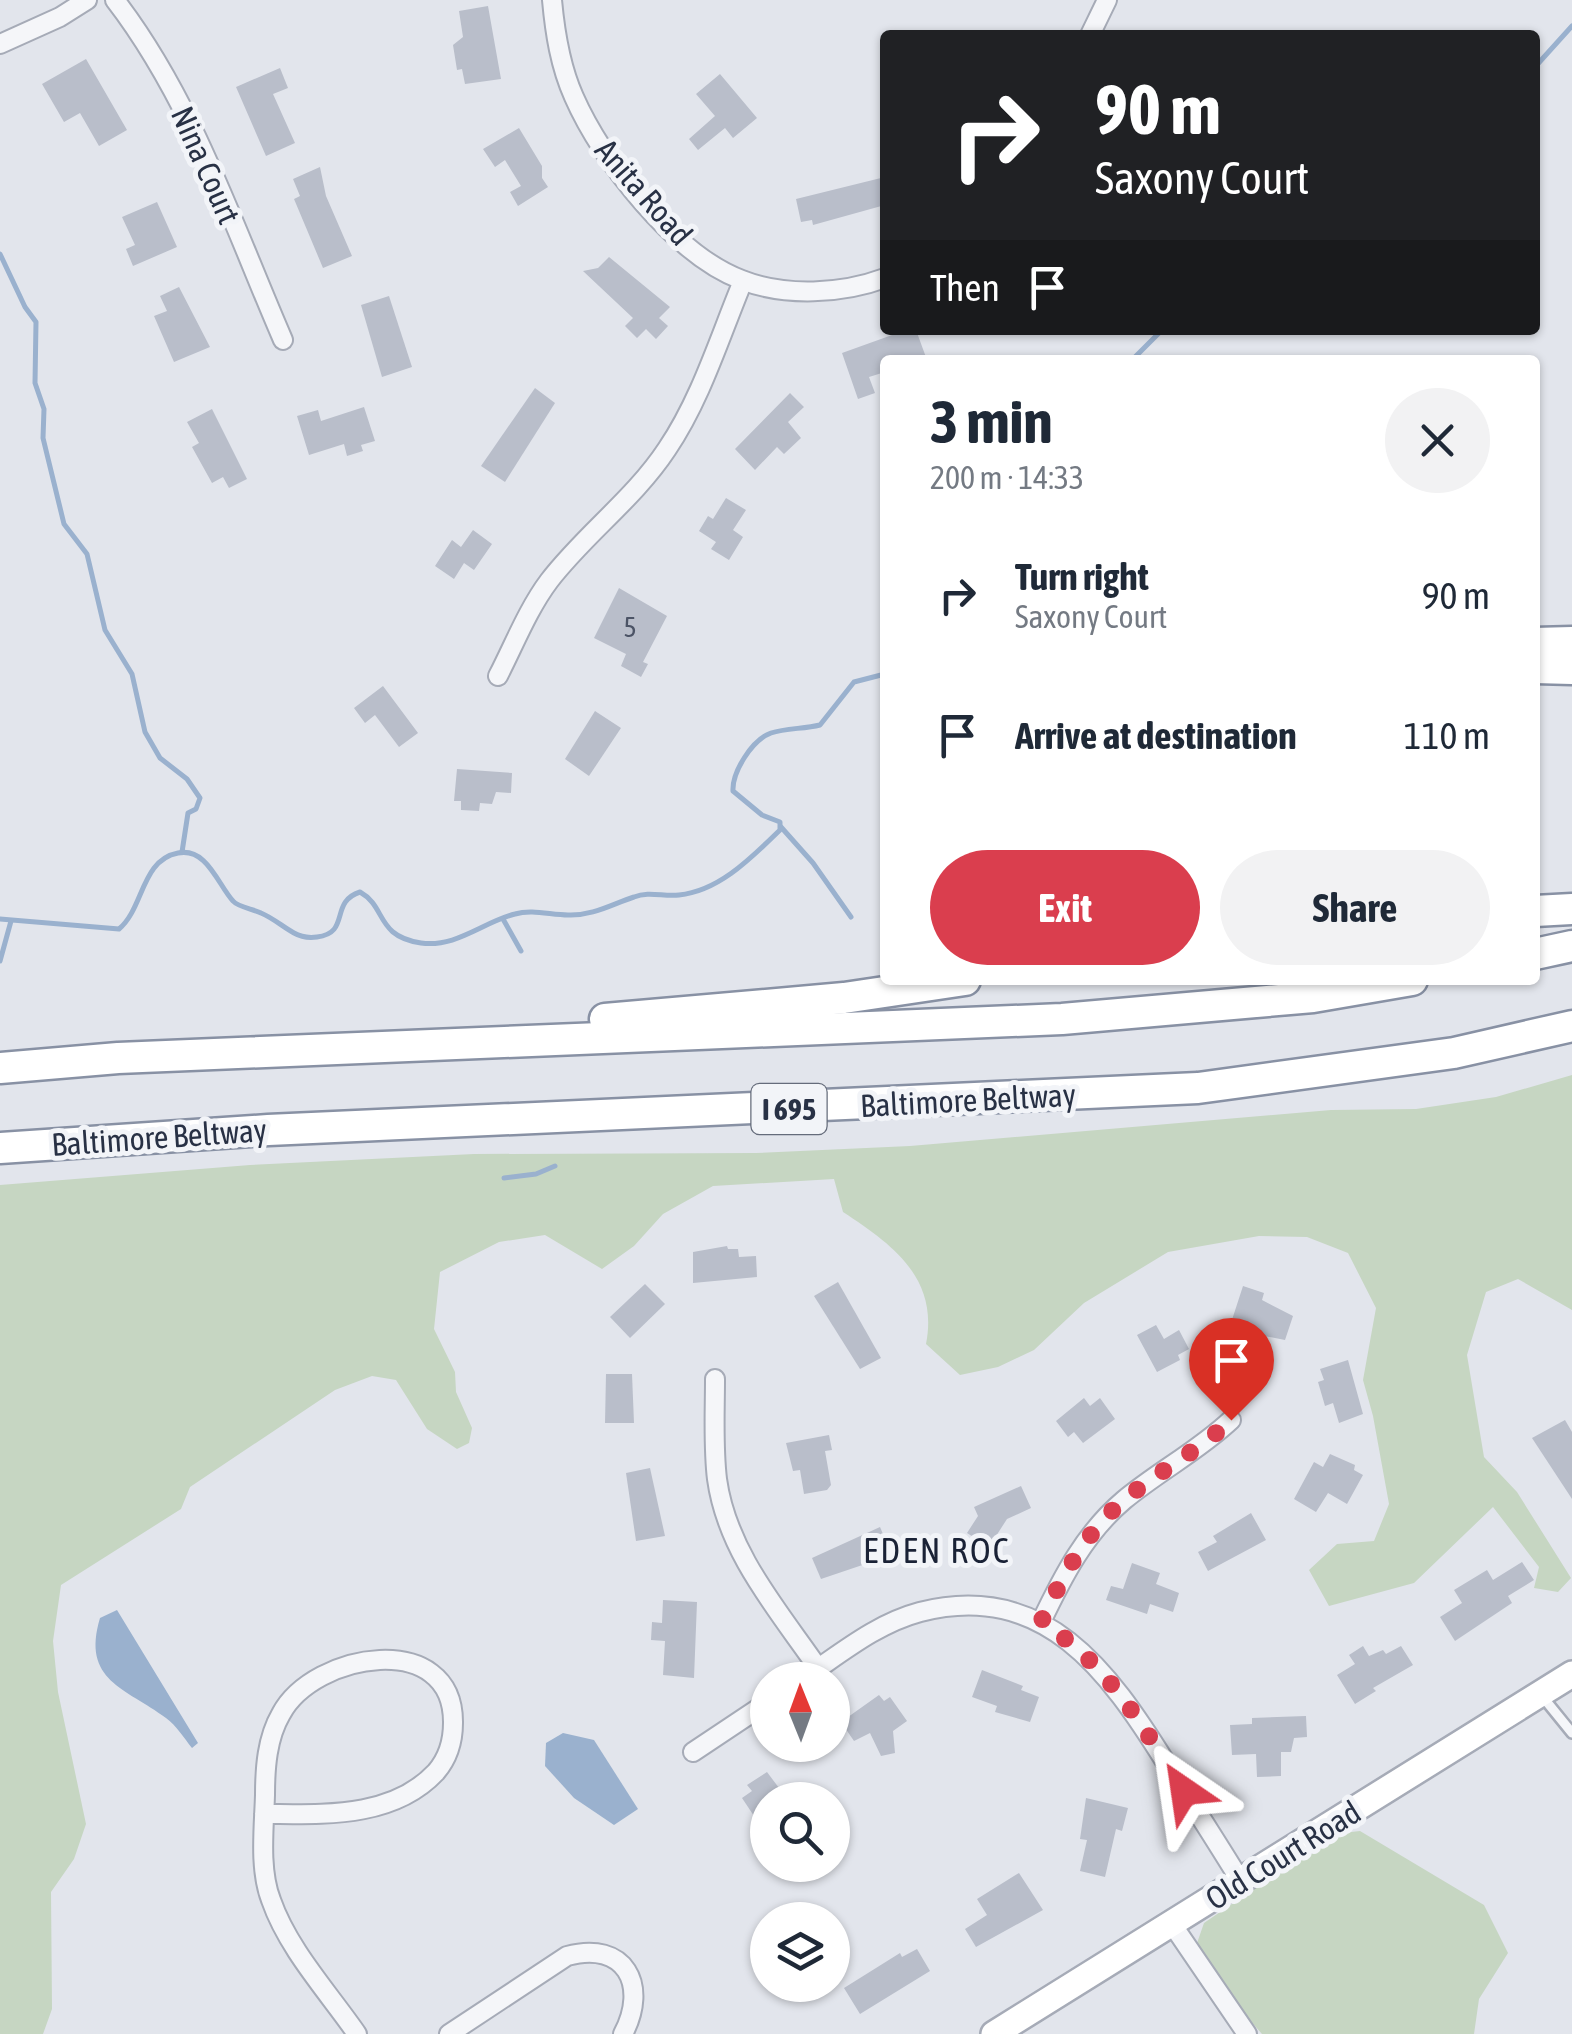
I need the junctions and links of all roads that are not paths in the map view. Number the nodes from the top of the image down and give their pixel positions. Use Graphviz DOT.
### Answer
graph roads {
  1 [pos="87,0"];
  2 [pos="114,0"];
  3 [pos="552,0"];
  4 [pos="1108,0"];
  5 [pos="1093,30"];
  6 [pos="0,44"];
  7 [pos="880,279"];
  8 [pos="743,281"];
  9 [pos="282,340"];
  10 [pos="1572,642"];
  11 [pos="1540,643"];
  12 [pos="1540,668"];
  13 [pos="1572,668"];
  14 [pos="498,676"];
  15 [pos="1572,909"];
  16 [pos="1540,911"];
  17 [pos="1572,946"];
  18 [pos="1540,953"];
  19 [pos="931,985"];
  20 [pos="1380,985"];
  21 [pos="1572,1026"];
  22 [pos="262,1052"];
  23 [pos="0,1068"];
  24 [pos="0,1148"];
  25 [pos="716,1379"];
  26 [pos="1231,1420"];
  27 [pos="1041,1622"];
  28 [pos="814,1662"];
  29 [pos="827,1662"];
  30 [pos="1572,1674"];
  31 [pos="1540,1694"];
  32 [pos="750,1714"];
  33 [pos="1572,1733"];
  34 [pos="692,1752"];
  35 [pos="264,1814"];
  36 [pos="1240,1880"];
  37 [pos="1172,1924"];
  38 [pos="357,2034"];
  39 [pos="449,2034"];
  40 [pos="622,2034"];
  41 [pos="994,2034"];
  42 [pos="1247,2034"];
  1 -- 6 [label="street"];
  2 -- 9 [label="street, Nina Court"];
  3 -- 8 [label="street, Anita Road"];
  4 -- 5 [label="street"];
  7 -- 8 [label="street, Anita Road"];
  8 -- 14 [label="street"];
  10 -- 11 [label="highway"];
  12 -- 13 [label="highway"];
  15 -- 16 [label="highway"];
  17 -- 18 [label="highway"];
  19 -- 22 [label="highway"];
  20 -- 22 [label="highway"];
  21 -- 24 [label="highway, Baltimore Beltway / I 695"];
  22 -- 23 [label="highway"];
  25 -- 28 [label="street"];
  26 -- 27 [label="street"];
  27 -- 29 [label="street"];
  27 -- 36 [label="street"];
  30 -- 31 [label="main road, Old Court Road"];
  31 -- 33 [label="lane"];
  31 -- 36 [label="main road, Old Court Road"];
  32 -- 34 [label="street"];
  35 -- 35 [label="street"];
  35 -- 38 [label="street"];
  36 -- 37 [label="main road, Old Court Road"];
  37 -- 41 [label="main road, Old Court Road"];
  37 -- 42 [label="street"];
  39 -- 40 [label="street"];
}
